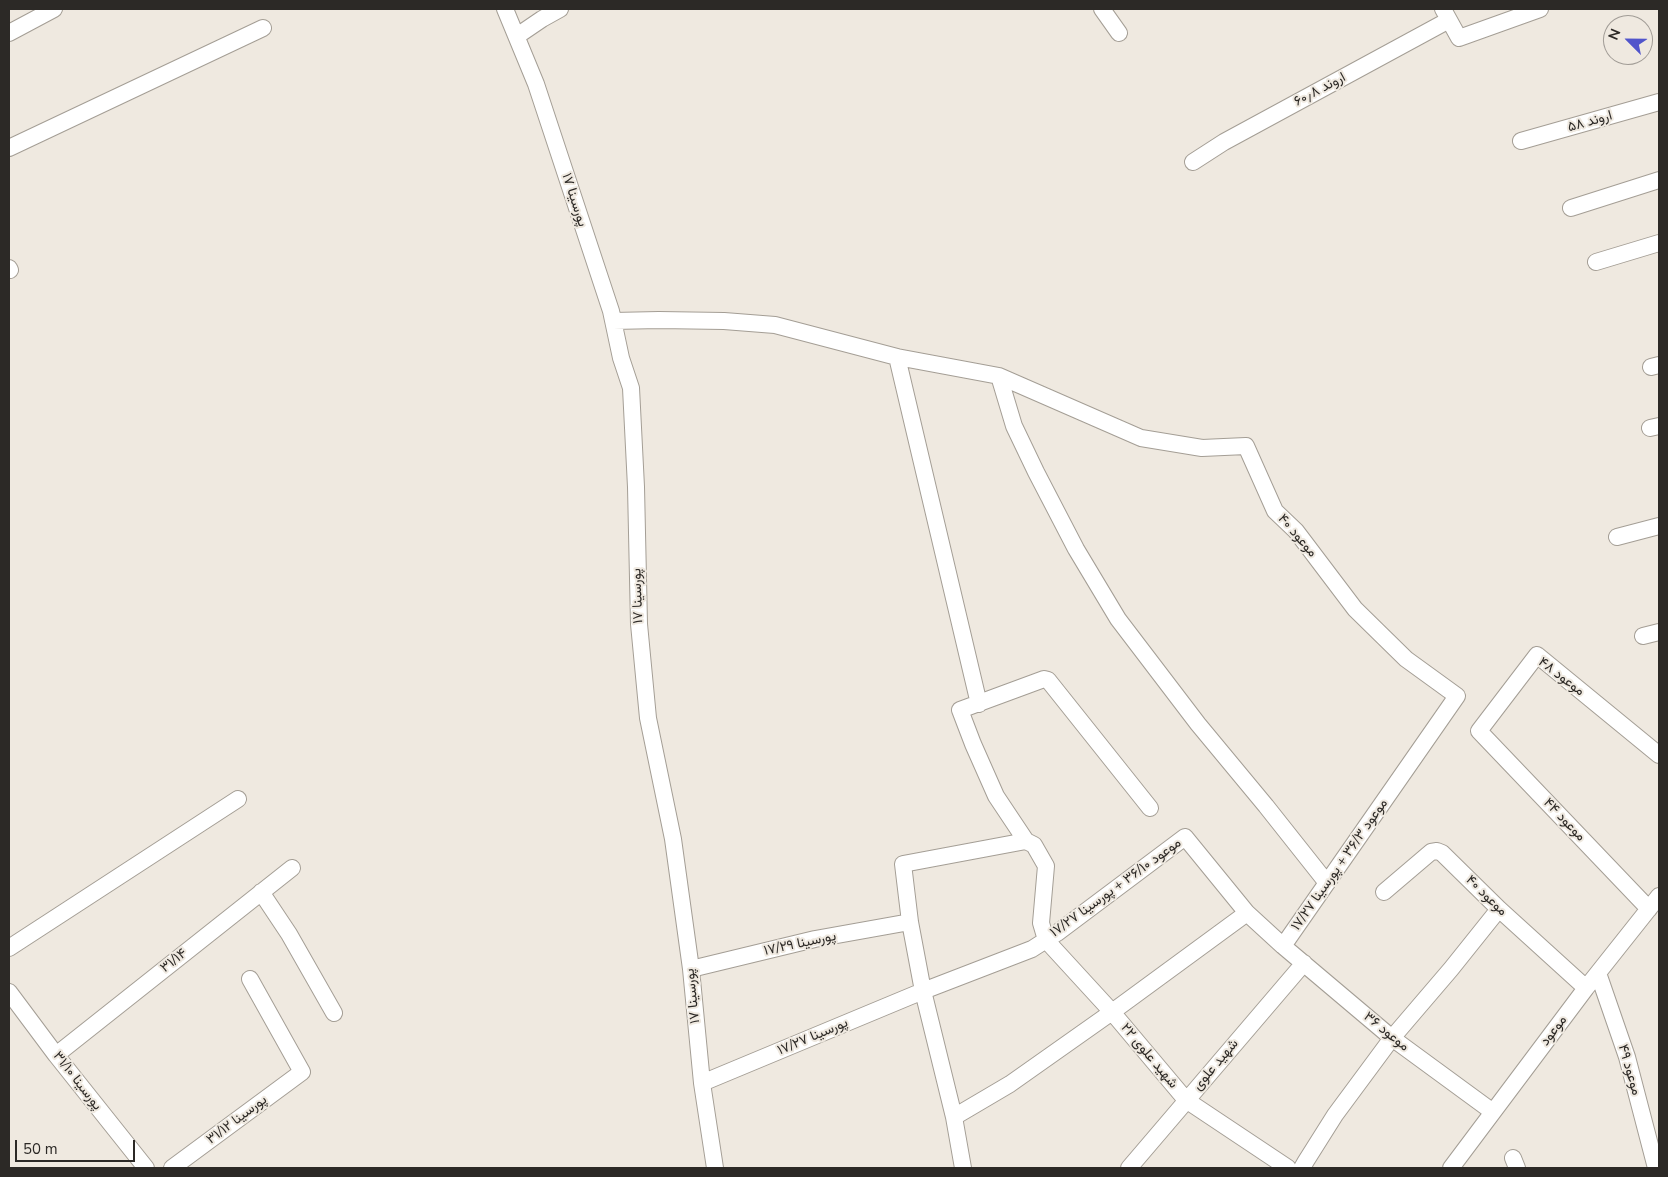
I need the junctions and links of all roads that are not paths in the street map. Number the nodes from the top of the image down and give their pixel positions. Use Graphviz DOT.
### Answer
graph roads {
  1 [pos="54,9"];
  2 [pos="505,9"];
  3 [pos="560,9"];
  4 [pos="1102,9"];
  5 [pos="1540,9"];
  6 [pos="1446,15"];
  7 [pos="263,28"];
  8 [pos="9,33"];
  9 [pos="1119,33"];
  10 [pos="517,36"];
  11 [pos="1659,102"];
  12 [pos="1521,141"];
  13 [pos="9,148"];
  14 [pos="1193,162"];
  15 [pos="1659,180"];
  16 [pos="1571,208"];
  17 [pos="1659,243"];
  18 [pos="1596,262"];
  19 [pos="613,321"];
  20 [pos="897,357"];
  21 [pos="999,376"];
  22 [pos="1659,526"];
  23 [pos="1618,537"];
  24 [pos="1659,632"];
  25 [pos="1643,636"];
  26 [pos="978,704"];
  27 [pos="1479,731"];
  28 [pos="1659,755"];
  29 [pos="1396,784"];
  30 [pos="238,799"];
  31 [pos="1150,808"];
  32 [pos="1185,837"];
  33 [pos="1026,841"];
  34 [pos="292,868"];
  35 [pos="1327,883"];
  36 [pos="261,892"];
  37 [pos="1384,892"];
  38 [pos="1654,903"];
  39 [pos="1499,909"];
  40 [pos="1247,913"];
  41 [pos="910,922"];
  42 [pos="1046,940"];
  43 [pos="1283,946"];
  44 [pos="9,948"];
  45 [pos="1304,963"];
  46 [pos="691,969"];
  47 [pos="1598,973"];
  48 [pos="250,979"];
  49 [pos="1586,988"];
  50 [pos="923,991"];
  51 [pos="9,992"];
  52 [pos="1112,1012"];
  53 [pos="334,1013"];
  54 [pos="1392,1038"];
  55 [pos="56,1054"];
  56 [pos="702,1083"];
  57 [pos="1186,1100"];
  58 [pos="1493,1112"];
  59 [pos="954,1117"];
  60 [pos="146,1168"];
  61 [pos="172,1168"];
  62 [pos="715,1168"];
  63 [pos="963,1168"];
  64 [pos="1129,1168"];
  65 [pos="1288,1168"];
  66 [pos="1302,1168"];
  67 [pos="1451,1168"];
  68 [pos="1656,1168"];
  1 -- 8 [label="street"];
  2 -- 10 [label="street, پورسینا ۱۷"];
  3 -- 10 [label="street"];
  4 -- 9 [label="street"];
  5 -- 6 [label="street"];
  6 -- 14 [label="street, اروند ۶۰٫۸"];
  7 -- 13 [label="street"];
  10 -- 19 [label="street, پورسینا ۱۷"];
  11 -- 12 [label="street, اروند ۵۸"];
  15 -- 16 [label="street"];
  17 -- 18 [label="street"];
  19 -- 20 [label="street"];
  19 -- 46 [label="street, پورسینا ۱۷"];
  20 -- 21 [label="street"];
  20 -- 26 [label="street"];
  21 -- 29 [label="street, موعود ۴۰"];
  21 -- 35 [label="street"];
  22 -- 23 [label="street"];
  24 -- 25 [label="street"];
  26 -- 31 [label="street"];
  26 -- 33 [label="street"];
  27 -- 28 [label="street, موعود ۴۸"];
  27 -- 38 [label="street, موعود ۴۴"];
  29 -- 35 [label="street, موعود ۳۶/۳ + پورسینا ۱۷/۲۷"];
  30 -- 44 [label="street"];
  32 -- 40 [label="street, موعود ۳۶"];
  32 -- 42 [label="street, موعود ۳۶/۱۰ + پورسینا ۱۷/۲۷"];
  33 -- 41 [label="street"];
  33 -- 42 [label="street"];
  34 -- 36 [label="street, ۳۱/۱۴"];
  35 -- 43 [label="street, موعود ۳۶/۳ + پورسینا ۱۷/۲۷"];
  36 -- 53 [label="street"];
  36 -- 55 [label="street, ۳۱/۱۴"];
  37 -- 39 [label="street, موعود ۴۰"];
  38 -- 47 [label="street, موعود"];
  39 -- 49 [label="street, موعود ۴۰"];
  39 -- 54 [label="street"];
  40 -- 43 [label="street, موعود ۳۶"];
  40 -- 52 [label="street"];
  41 -- 46 [label="street, پورسینا ۱۷/۲۹"];
  41 -- 50 [label="street"];
  42 -- 50 [label="street, موعود ۳۶/۱۰ + پورسینا ۱۷/۲۷"];
  42 -- 52 [label="street, شهید علوی ۲۲"];
  43 -- 45 [label="street, موعود ۳۶"];
  45 -- 54 [label="street, موعود ۳۶"];
  45 -- 57 [label="street, شهید علوی"];
  46 -- 56 [label="street, پورسینا ۱۷"];
  47 -- 49 [label="street, موعود"];
  47 -- 68 [label="street, موعود ۴۹"];
  48 -- 61 [label="street, پورسینا ۳۱/۱۲"];
  49 -- 58 [label="street, موعود"];
  50 -- 56 [label="street, پورسینا ۱۷/۲۷"];
  50 -- 59 [label="street"];
  51 -- 55 [label="street, پورسینا ۳۱/۱۰"];
  52 -- 57 [label="street, شهید علوی ۲۲"];
  52 -- 59 [label="street"];
  54 -- 58 [label="street, موعود ۳۶"];
  54 -- 66 [label="street"];
  55 -- 60 [label="street, پورسینا ۳۱/۱۰"];
  56 -- 62 [label="street, پورسینا ۱۷"];
  57 -- 64 [label="street, شهید علوی"];
  57 -- 65 [label="street, شهید علوی ۲۲"];
  58 -- 67 [label="street, موعود"];
  59 -- 63 [label="street"];
}
